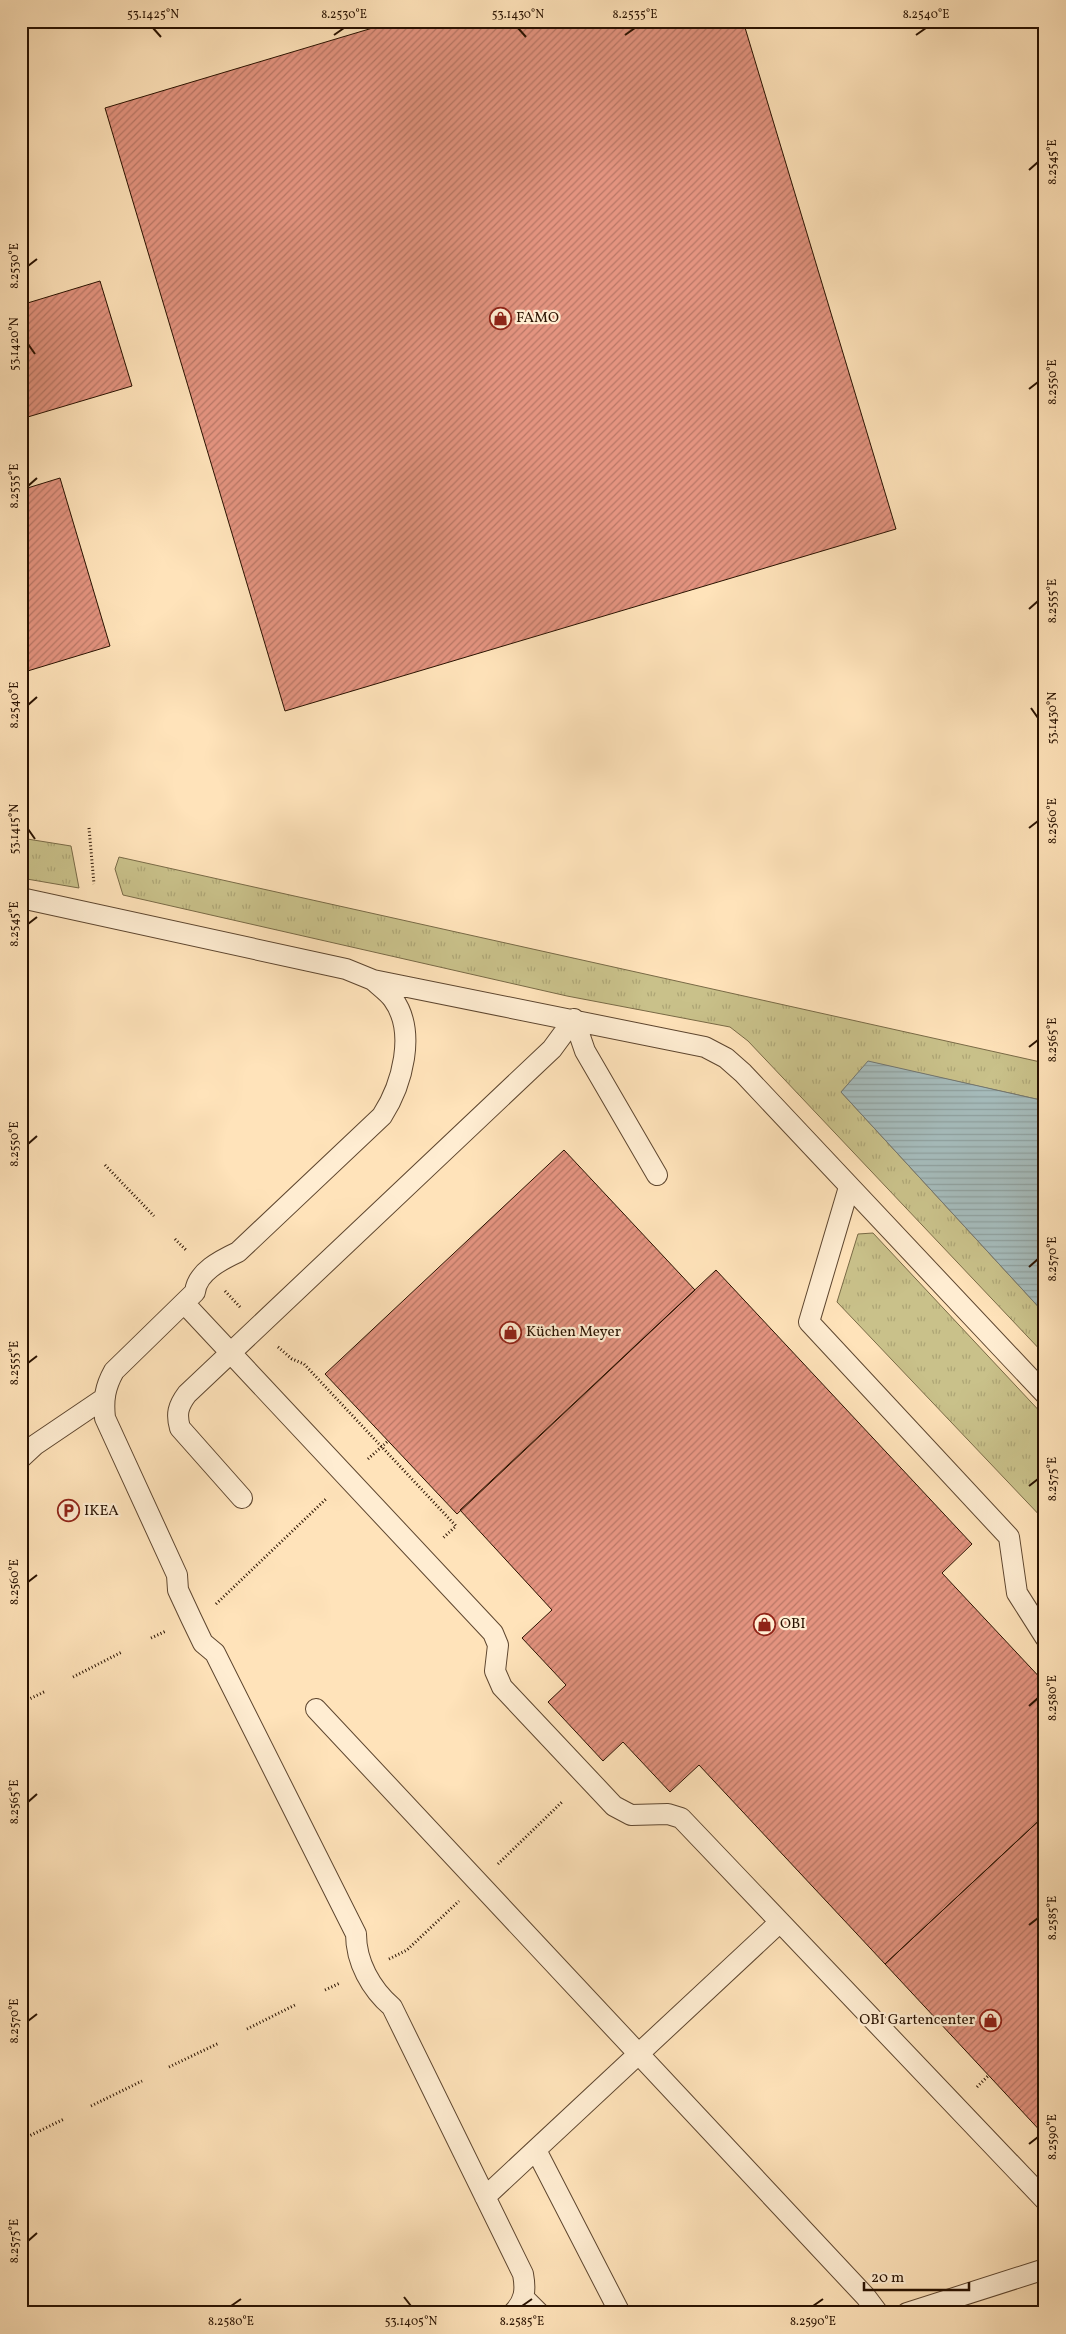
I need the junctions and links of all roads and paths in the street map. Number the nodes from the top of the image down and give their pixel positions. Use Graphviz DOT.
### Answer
graph roads {
  1 [pos="90,828"];
  2 [pos="21,898"];
  3 [pos="96,914"];
  4 [pos="373,980"];
  5 [pos="574,1019"];
  6 [pos="105,1165"];
  7 [pos="657,1175"];
  8 [pos="849,1187"];
  9 [pos="154,1216"];
  10 [pos="223,1289"];
  11 [pos="184,1303"];
  12 [pos="242,1308"];
  13 [pos="275,1344"];
  14 [pos="231,1354"];
  15 [pos="1045,1394"];
  16 [pos="103,1399"];
  17 [pos="388,1441"];
  18 [pos="382,1447"];
  19 [pos="21,1458"];
  20 [pos="368,1460"];
  21 [pos="329,1497"];
  22 [pos="242,1498"];
  23 [pos="423,1558"];
  24 [pos="214,1606"];
  25 [pos="1045,1637"];
  26 [pos="122,1652"];
  27 [pos="73,1677"];
  28 [pos="46,1691"];
  29 [pos="21,1702"];
  30 [pos="316,1709"];
  31 [pos="563,1801"];
  32 [pos="497,1865"];
  33 [pos="460,1900"];
  34 [pos="780,1922"];
  35 [pos="388,1959"];
  36 [pos="297,2004"];
  37 [pos="247,2028"];
  38 [pos="219,2043"];
  39 [pos="638,2054"];
  40 [pos="169,2067"];
  41 [pos="989,2076"];
  42 [pos="142,2081"];
  43 [pos="975,2089"];
  44 [pos="91,2106"];
  45 [pos="64,2119"];
  46 [pos="21,2140"];
  47 [pos="536,2150"];
  48 [pos="485,2197"];
  49 [pos="1045,2200"];
  50 [pos="1045,2269"];
  51 [pos="518,2305"];
  52 [pos="539,2313"];
  53 [pos="620,2313"];
  54 [pos="878,2313"];
  55 [pos="907,2313"];
  1 -- 3 [label="path"];
  2 -- 3 [label="lane"];
  3 -- 4 [label="lane"];
  4 -- 5 [label="lane"];
  4 -- 11 [label="lane"];
  5 -- 7 [label="lane"];
  5 -- 8 [label="lane"];
  5 -- 14 [label="lane"];
  6 -- 9 [label="path"];
  8 -- 15 [label="lane"];
  8 -- 25 [label="lane"];
  10 -- 12 [label="path"];
  11 -- 14 [label="lane"];
  11 -- 16 [label="lane"];
  13 -- 18 [label="path"];
  14 -- 22 [label="lane"];
  14 -- 23 [label="lane"];
  16 -- 19 [label="lane"];
  16 -- 48 [label="lane"];
  17 -- 18 [label="path"];
  18 -- 20 [label="path"];
  18 -- 23 [label="path"];
  21 -- 24 [label="path"];
  23 -- 34 [label="lane"];
  26 -- 27 [label="path"];
  28 -- 29 [label="path"];
  30 -- 39 [label="lane"];
  31 -- 32 [label="path"];
  33 -- 35 [label="path"];
  34 -- 39 [label="lane"];
  34 -- 49 [label="lane"];
  36 -- 37 [label="path"];
  38 -- 40 [label="path"];
  39 -- 47 [label="lane"];
  39 -- 54 [label="lane"];
  41 -- 43 [label="path"];
  42 -- 44 [label="path"];
  45 -- 46 [label="path"];
  47 -- 48 [label="lane"];
  47 -- 53 [label="lane"];
  48 -- 51 [label="lane"];
  50 -- 55 [label="lane"];
  51 -- 52 [label="lane"];
}
